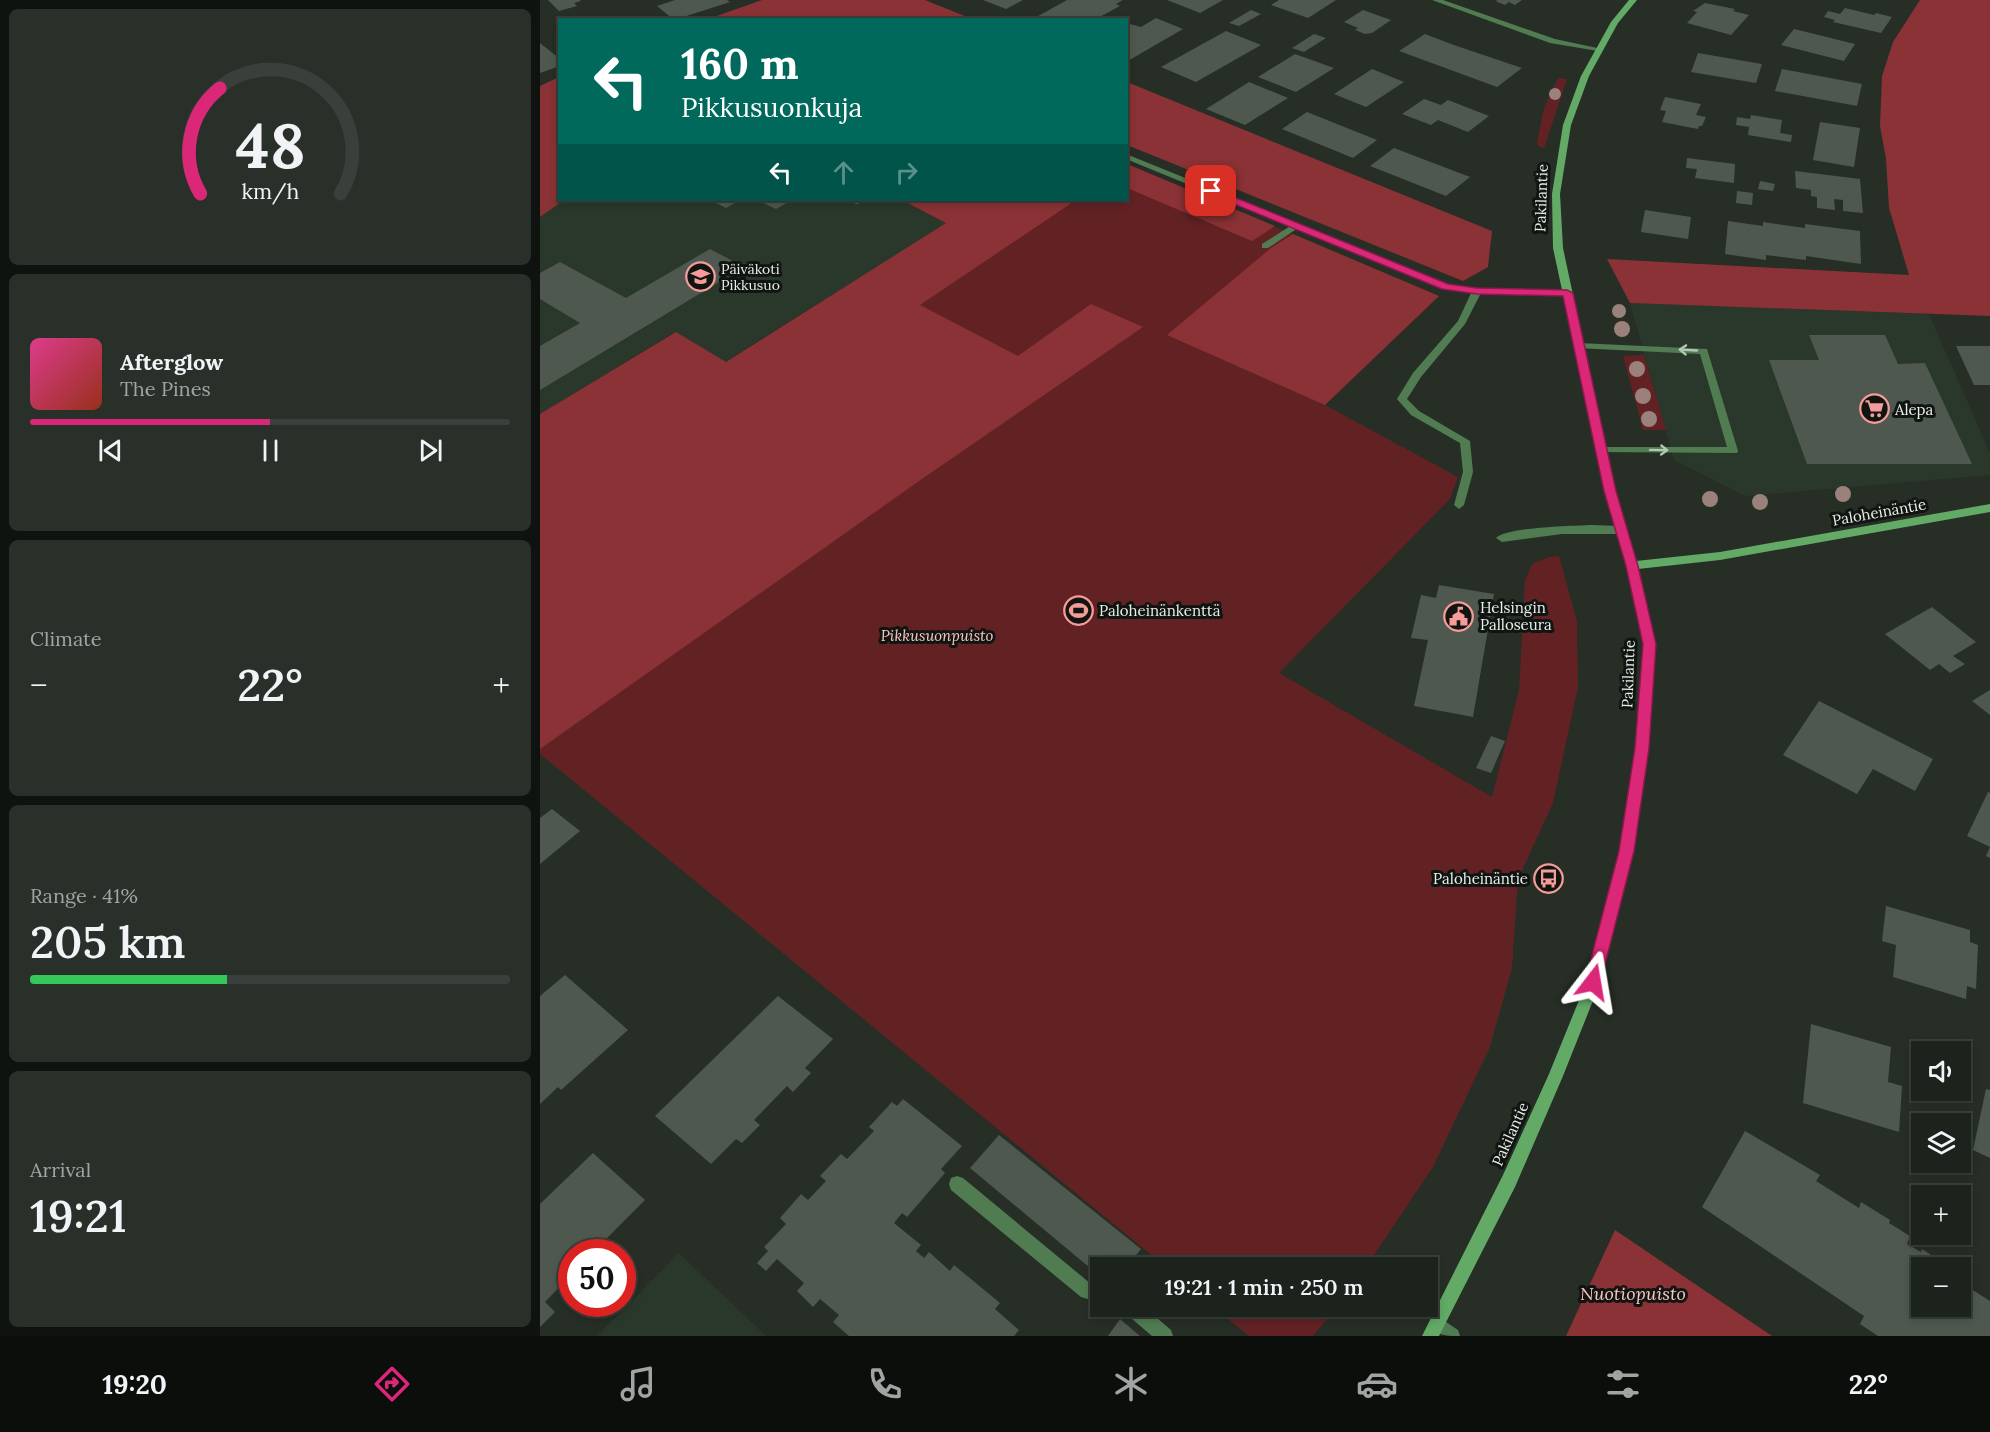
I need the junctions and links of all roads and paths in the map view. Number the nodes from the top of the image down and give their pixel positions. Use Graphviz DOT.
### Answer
graph roads {
  1 [pos="1436,0"];
  2 [pos="1633,0"];
  3 [pos="1598,49"];
  4 [pos="1128,157"];
  5 [pos="1295,226"];
  6 [pos="1265,246"];
  7 [pos="1477,291"];
  8 [pos="1567,293"];
  9 [pos="1579,346"];
  10 [pos="1600,450"];
  11 [pos="1459,505"];
  12 [pos="1990,508"];
  13 [pos="1622,530"];
  14 [pos="1502,538"];
  15 [pos="1632,566"];
  16 [pos="957,1184"];
  17 [pos="1090,1292"];
  18 [pos="1143,1317"];
  19 [pos="1434,1330"];
  20 [pos="1165,1336"];
  21 [pos="1452,1336"];
  1 -- 3 [label="street"];
  2 -- 3 [label="main road, Pakilantie"];
  3 -- 8 [label="main road, Pakilantie"];
  4 -- 5 [label="street"];
  5 -- 6 [label="street"];
  5 -- 7 [label="street"];
  7 -- 8 [label="street"];
  7 -- 11 [label="street"];
  8 -- 9 [label="main road, Pakilantie"];
  9 -- 10 [label="main road, Pakilantie"];
  10 -- 9 [label="street, one-way"];
  10 -- 13 [label="main road, Pakilantie"];
  12 -- 15 [label="main road, Paloheinäntie"];
  13 -- 14 [label="street"];
  13 -- 15 [label="main road, Pakilantie"];
  15 -- 19 [label="main road, Pakilantie"];
  16 -- 17 [label="street"];
  18 -- 20 [label="street"];
  19 -- 21 [label="street"];
}
